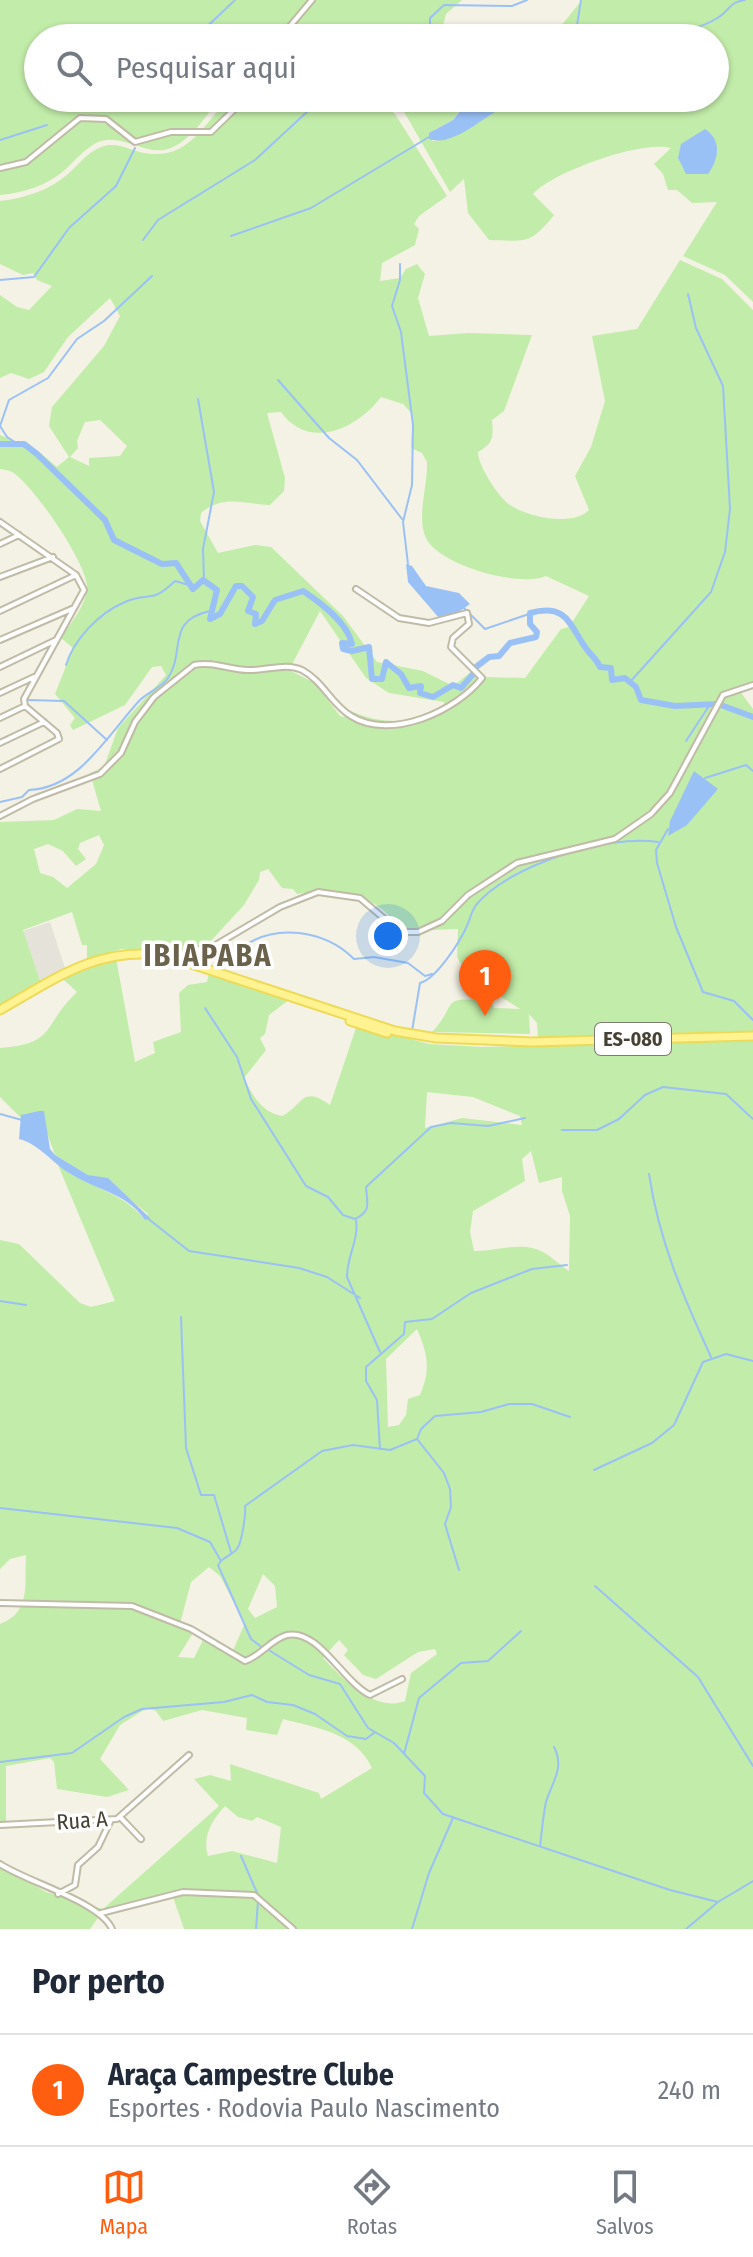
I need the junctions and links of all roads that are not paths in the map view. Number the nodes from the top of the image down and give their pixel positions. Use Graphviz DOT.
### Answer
graph roads {
  1 [pos="312,0"];
  2 [pos="292,24"];
  3 [pos="232,112"];
  4 [pos="0,168"];
  5 [pos="0,522"];
  6 [pos="20,535"];
  7 [pos="0,544"];
  8 [pos="53,557"];
  9 [pos="76,575"];
  10 [pos="0,577"];
  11 [pos="356,589"];
  12 [pos="76,607"];
  13 [pos="0,611"];
  14 [pos="0,639"];
  15 [pos="56,640"];
  16 [pos="0,667"];
  17 [pos="35,676"];
  18 [pos="753,685"];
  19 [pos="0,693"];
  20 [pos="25,706"];
  21 [pos="0,718"];
  22 [pos="44,722"];
  23 [pos="0,743"];
  24 [pos="0,767"];
  25 [pos="0,816"];
  26 [pos="167,956"];
  27 [pos="0,1010"];
  28 [pos="753,1036"];
  29 [pos="0,1603"];
  30 [pos="402,1679"];
  31 [pos="189,1755"];
  32 [pos="120,1817"];
  33 [pos="111,1820"];
  34 [pos="0,1825"];
  35 [pos="141,1839"];
  36 [pos="0,1865"];
  37 [pos="58,1894"];
  38 [pos="101,1913"];
  39 [pos="112,1929"];
  40 [pos="293,1929"];
  1 -- 2 [label="street"];
  3 -- 4 [label="street"];
  5 -- 6 [label="street"];
  6 -- 7 [label="street"];
  6 -- 8 [label="street"];
  8 -- 9 [label="street"];
  8 -- 10 [label="street"];
  9 -- 12 [label="street"];
  9 -- 13 [label="street"];
  11 -- 25 [label="street"];
  12 -- 14 [label="street"];
  12 -- 15 [label="street"];
  15 -- 16 [label="street"];
  15 -- 17 [label="street"];
  17 -- 19 [label="street"];
  17 -- 20 [label="street"];
  18 -- 26 [label="street"];
  20 -- 21 [label="street"];
  20 -- 22 [label="street"];
  22 -- 23 [label="street"];
  22 -- 24 [label="street"];
  26 -- 27 [label="main road, ES-080"];
  26 -- 28 [label="main road, ES-080"];
  29 -- 30 [label="street"];
  31 -- 32 [label="street, Rua A"];
  32 -- 33 [label="street, Rua A"];
  32 -- 35 [label="street"];
  33 -- 34 [label="street, Rua A"];
  33 -- 37 [label="street"];
  36 -- 37 [label="street"];
  37 -- 38 [label="street"];
  38 -- 39 [label="street"];
  38 -- 40 [label="street"];
}
